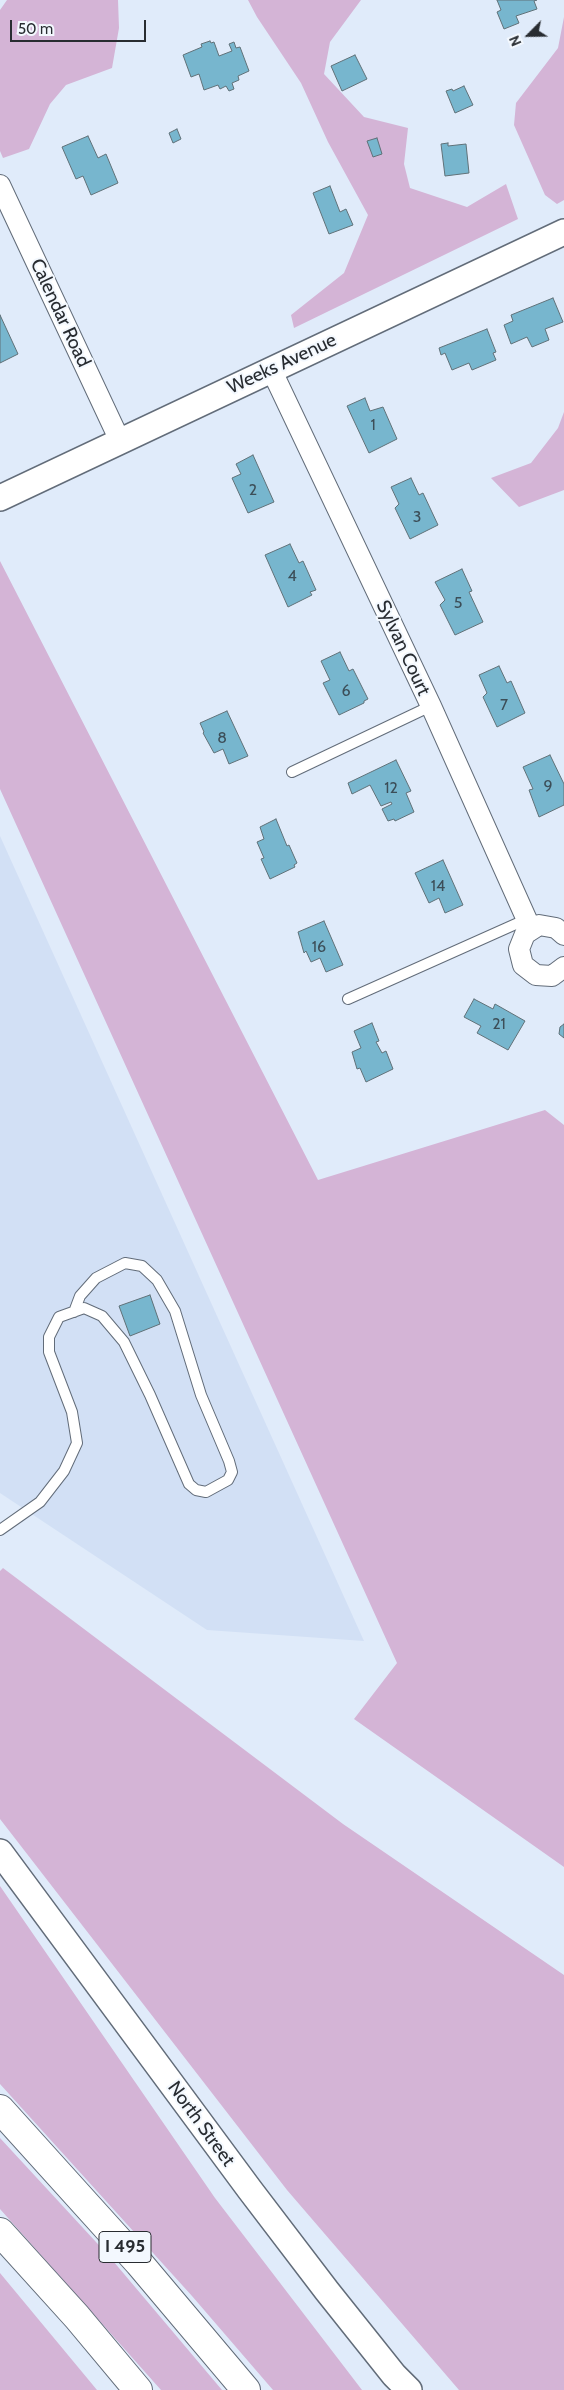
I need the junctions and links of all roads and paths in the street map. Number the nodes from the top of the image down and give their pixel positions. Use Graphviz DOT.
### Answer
graph roads {
  1 [pos="0,185"];
  2 [pos="564,232"];
  3 [pos="271,369"];
  4 [pos="120,441"];
  5 [pos="0,498"];
  6 [pos="431,706"];
  7 [pos="292,772"];
  8 [pos="529,924"];
  9 [pos="564,935"];
  10 [pos="564,967"];
  11 [pos="348,999"];
  12 [pos="74,1312"];
  13 [pos="0,1530"];
  14 [pos="0,1852"];
  15 [pos="0,2108"];
  16 [pos="0,2232"];
  17 [pos="138,2390"];
  18 [pos="246,2390"];
  19 [pos="409,2390"];
  1 -- 4 [label="street, Calendar Road"];
  2 -- 3 [label="street, Weeks Avenue"];
  3 -- 4 [label="street, Weeks Avenue"];
  3 -- 6 [label="street, Sylvan Court"];
  4 -- 5 [label="street, Weeks Avenue"];
  6 -- 7 [label="lane"];
  6 -- 8 [label="street, Sylvan Court"];
  8 -- 9 [label="street"];
  8 -- 10 [label="street"];
  8 -- 11 [label="lane"];
  12 -- 12 [label="lane"];
  12 -- 13 [label="lane"];
  14 -- 19 [label="street, North Street"];
  15 -- 18 [label="highway, I 495"];
  16 -- 17 [label="highway"];
}
